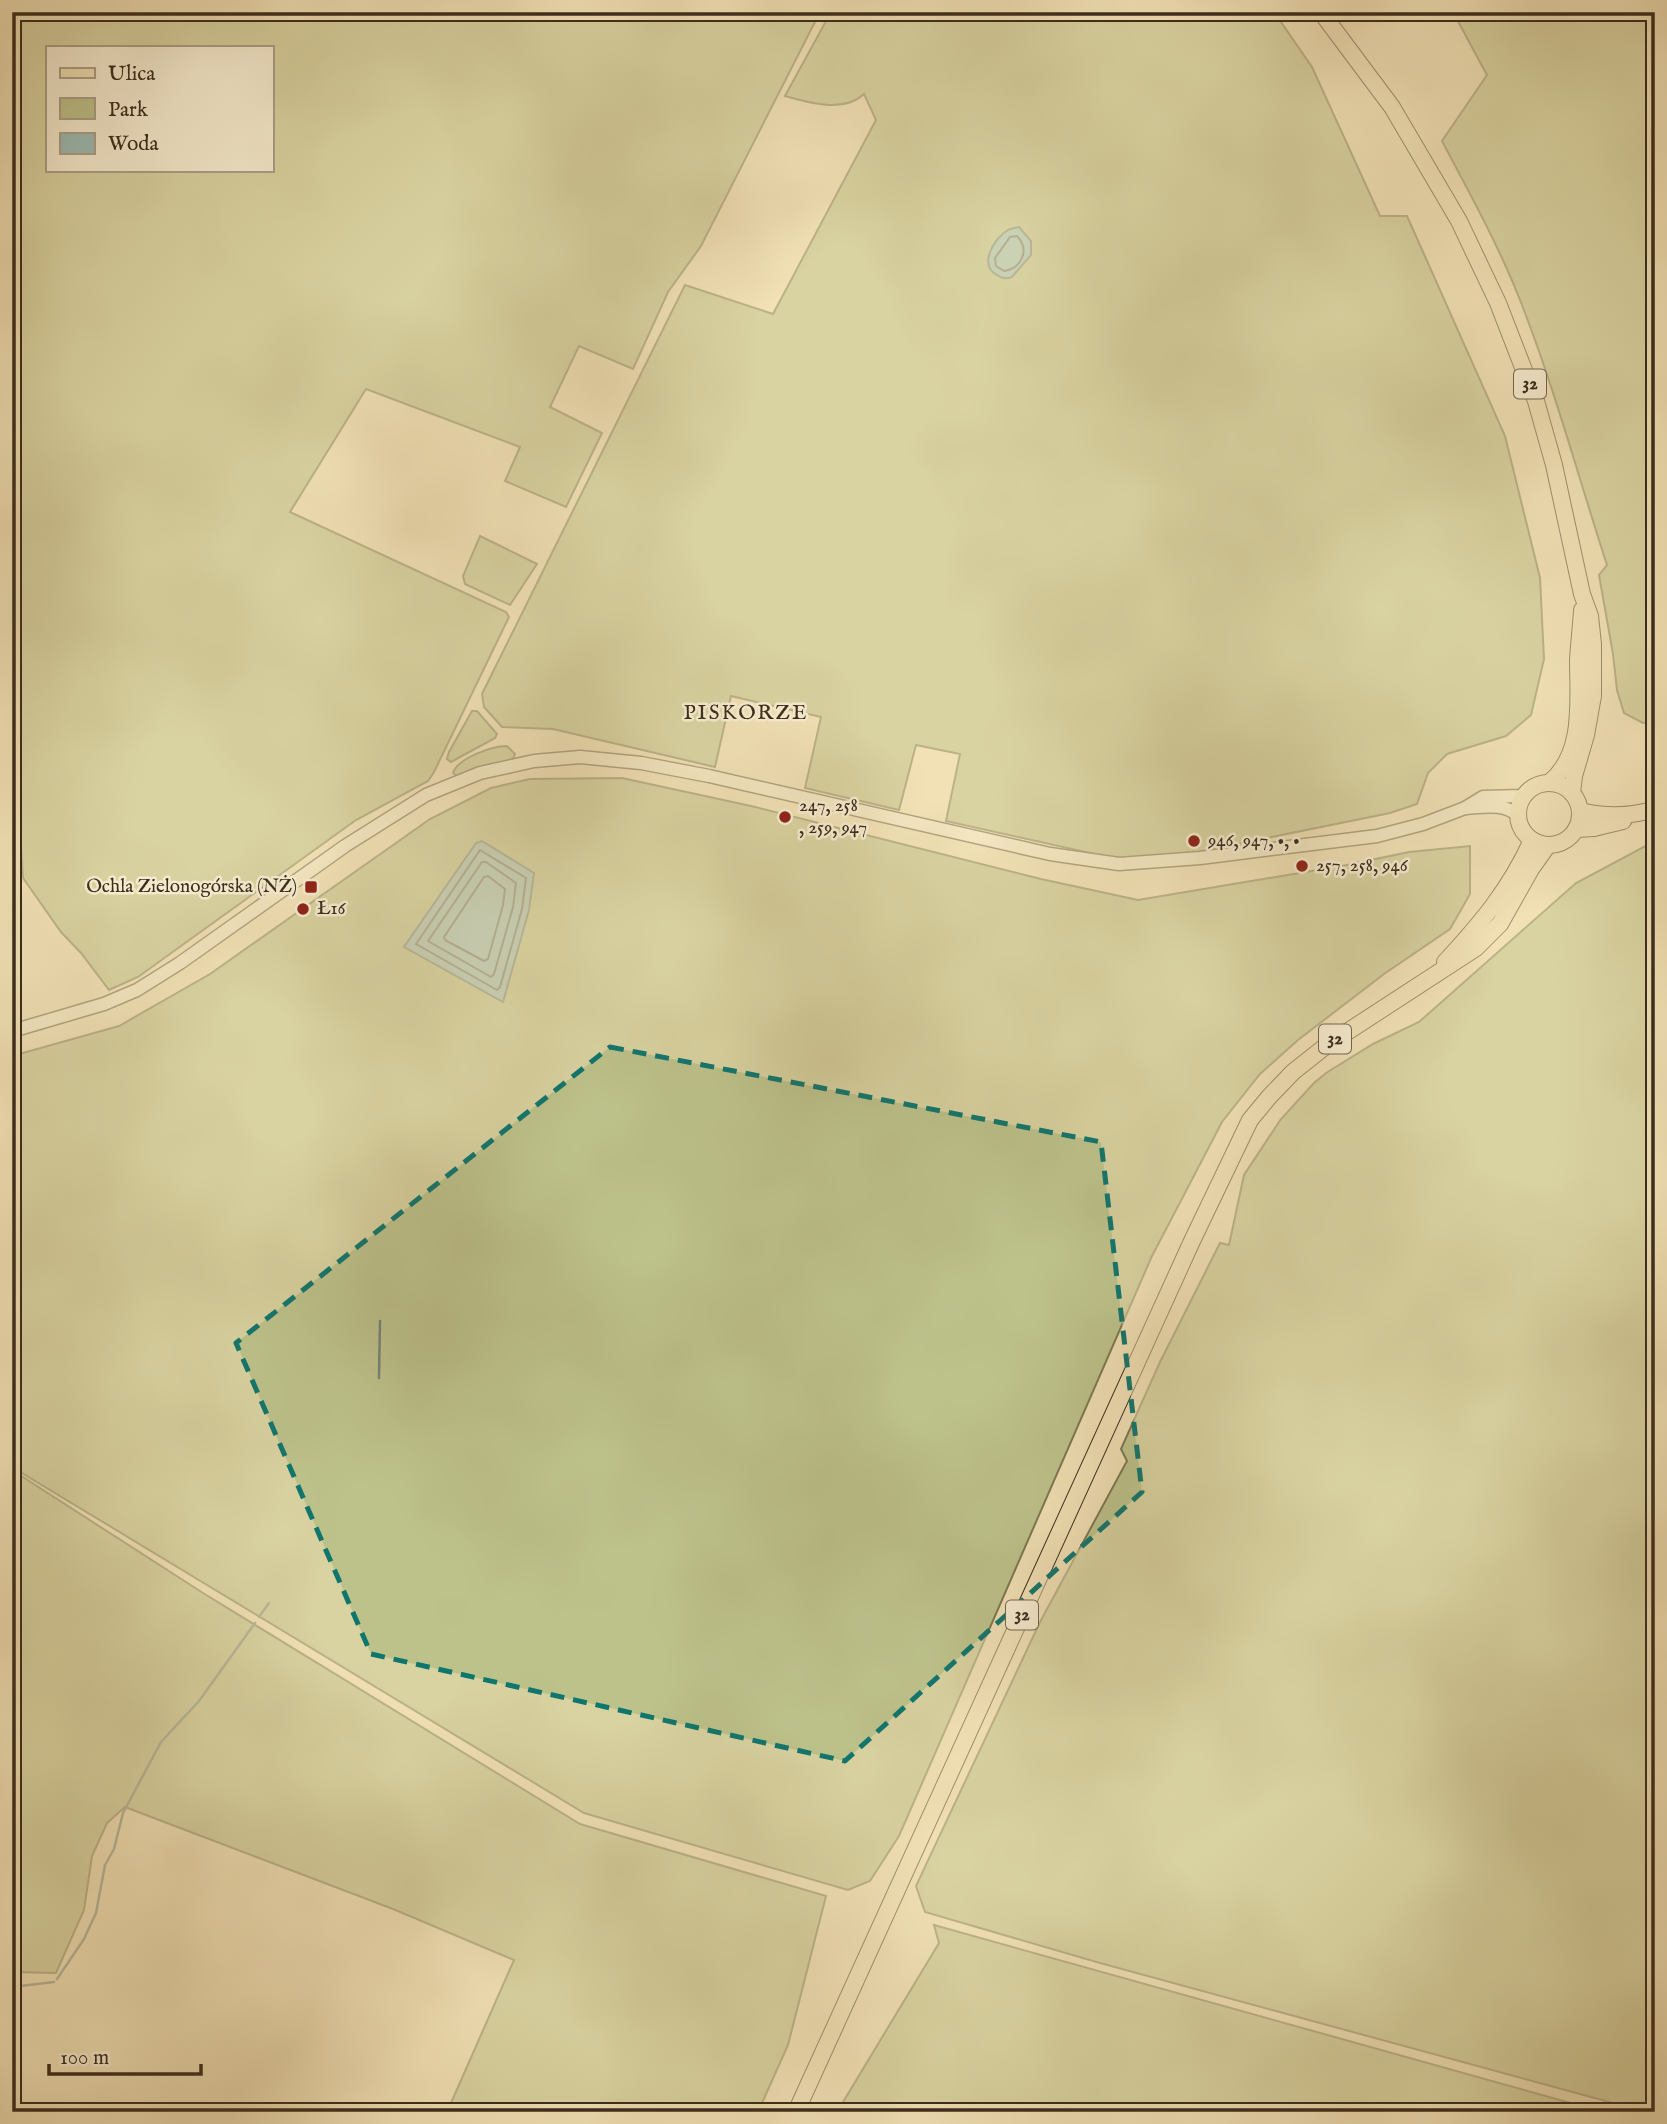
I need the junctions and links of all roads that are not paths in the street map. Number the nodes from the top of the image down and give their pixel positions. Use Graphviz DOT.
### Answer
graph roads {
  1 [pos="1321,12"];
  2 [pos="1583,594"];
  3 [pos="1549,783"];
  4 [pos="1527,793"];
  5 [pos="1572,793"];
  6 [pos="1465,808"];
  7 [pos="1655,809"];
  8 [pos="1580,811"];
  9 [pos="1634,814"];
  10 [pos="1518,817"];
  11 [pos="1576,830"];
  12 [pos="1540,842"];
  13 [pos="12,1031"];
  14 [pos="796,2112"];
  1 -- 2 [label="main road, 32"];
  2 -- 3 [label="main road, 32"];
  2 -- 5 [label="main road, 32"];
  3 -- 4 [label="main road"];
  3 -- 5 [label="main road"];
  4 -- 6 [label="street"];
  4 -- 10 [label="main road"];
  5 -- 8 [label="main road"];
  6 -- 10 [label="street"];
  6 -- 13 [label="street"];
  7 -- 9 [label="main road"];
  8 -- 9 [label="main road"];
  8 -- 11 [label="main road"];
  9 -- 11 [label="main road"];
  10 -- 12 [label="main road"];
  11 -- 12 [label="main road"];
  12 -- 14 [label="main road, 32"];
}
